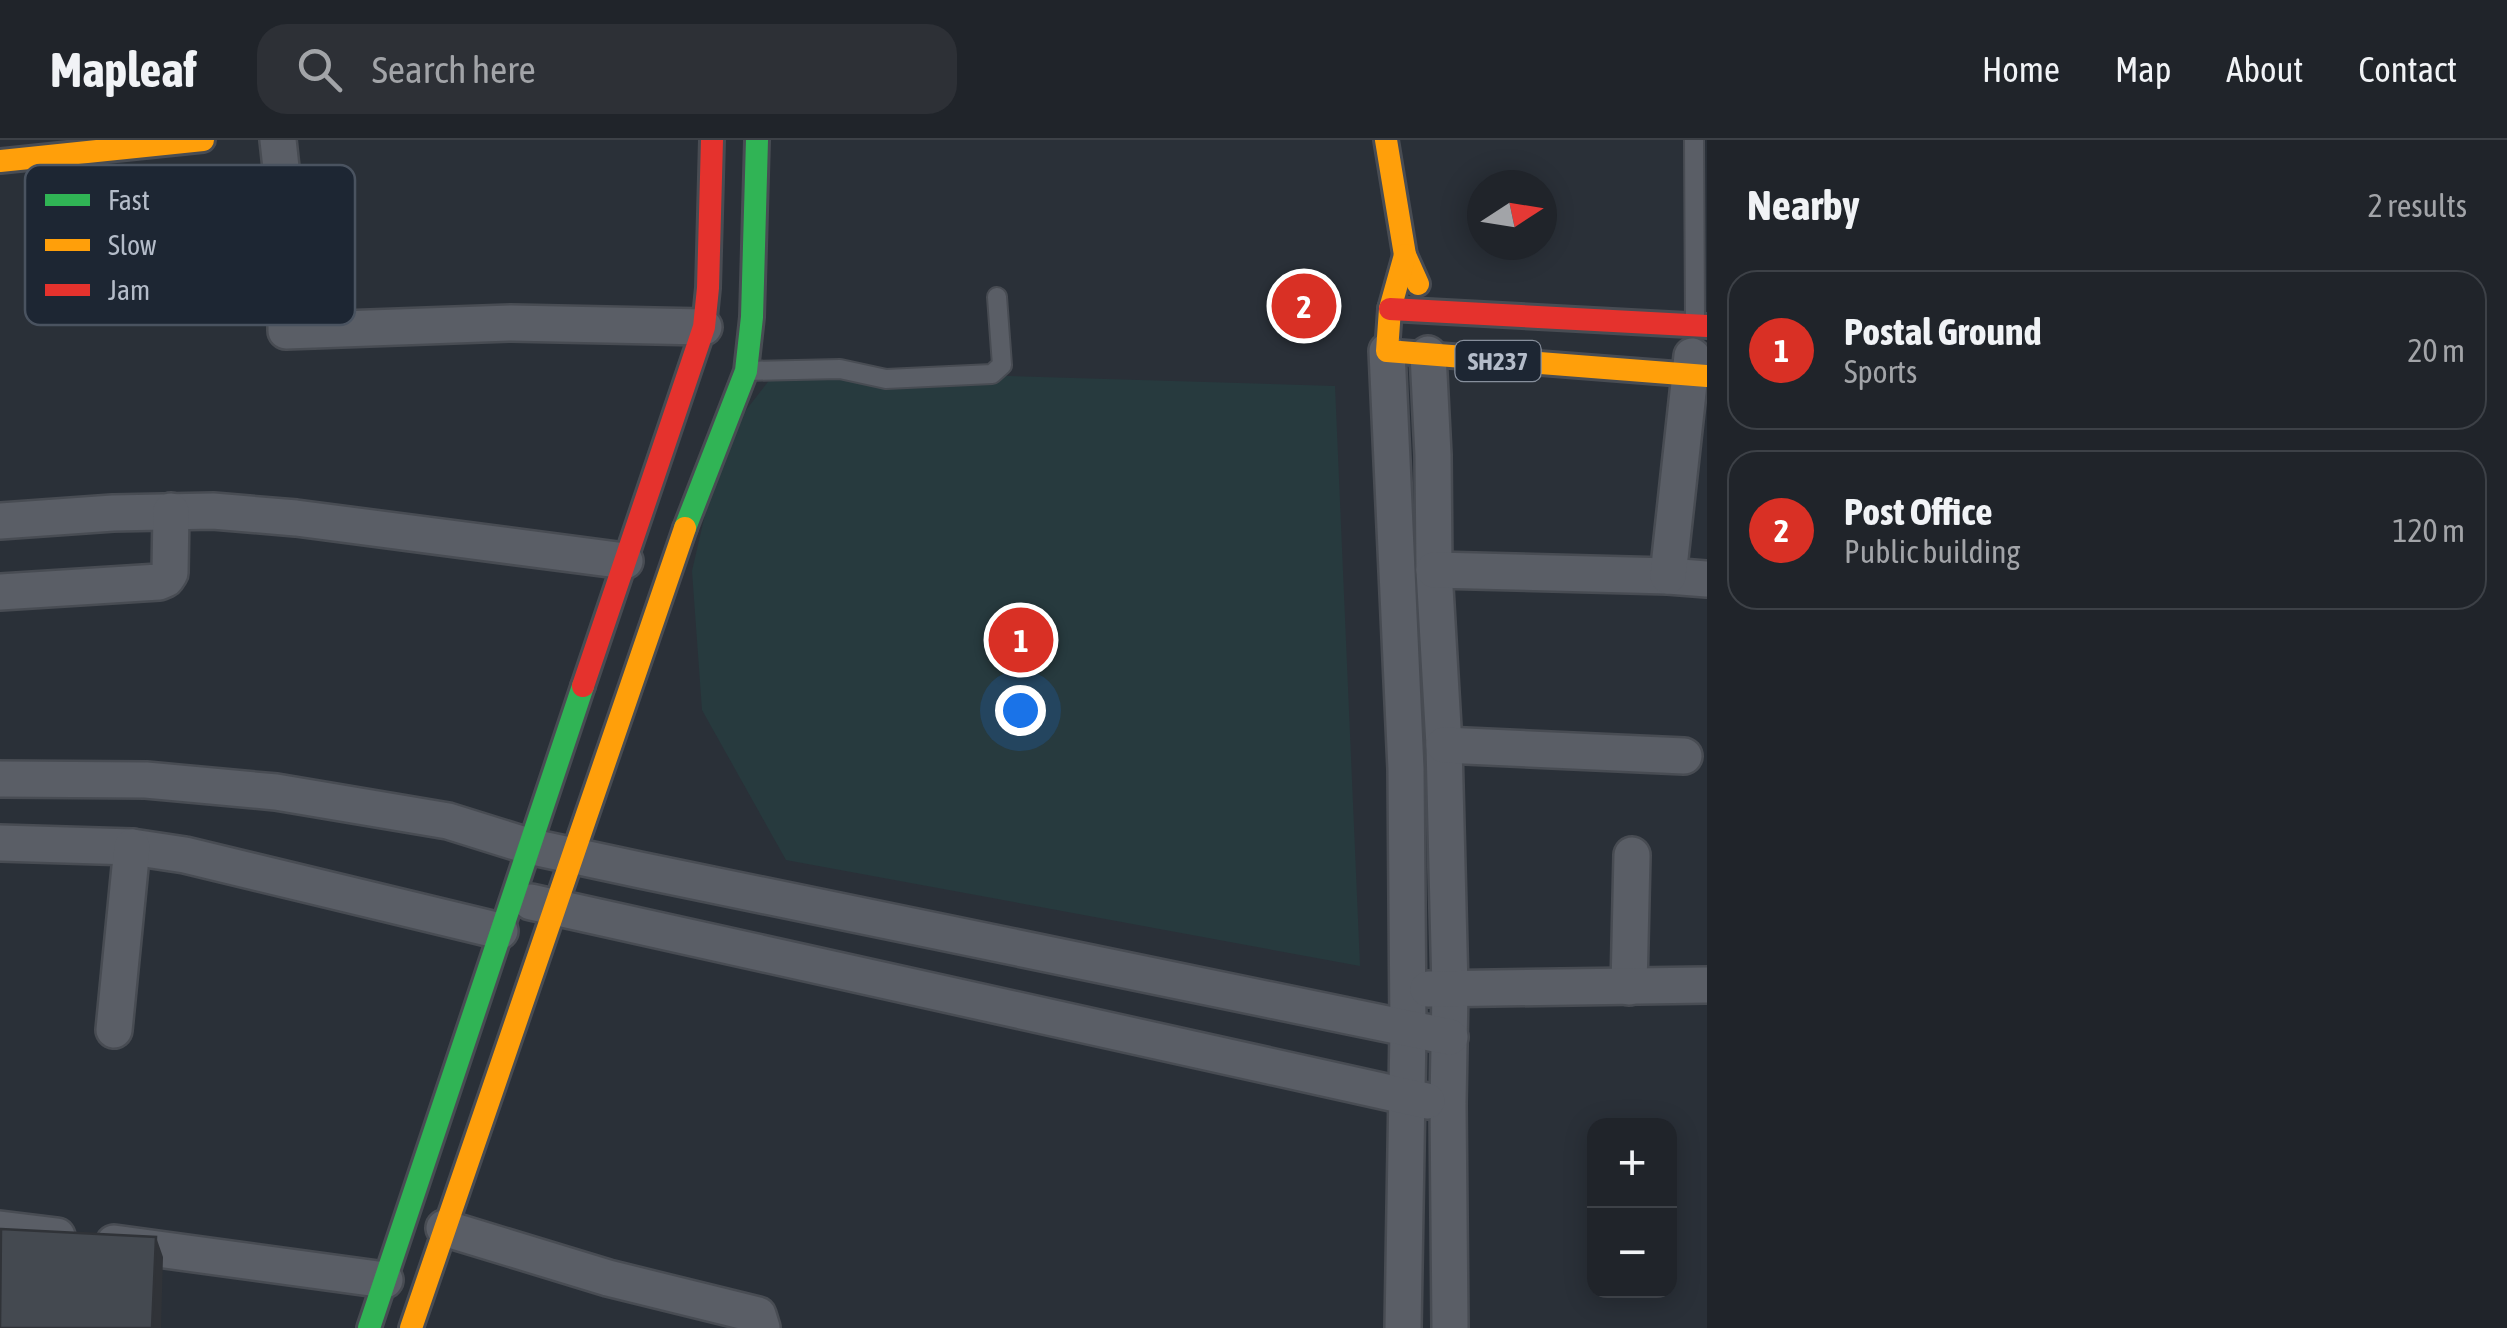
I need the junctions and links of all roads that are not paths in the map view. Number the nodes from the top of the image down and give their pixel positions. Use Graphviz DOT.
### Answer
graph roads {
  1 [pos="202,140"];
  2 [pos="278,140"];
  3 [pos="712,140"];
  4 [pos="757,140"];
  5 [pos="1386,140"];
  6 [pos="1694,140"];
  7 [pos="0,161"];
  8 [pos="281,165"];
  9 [pos="1701,227"];
  10 [pos="1405,254"];
  11 [pos="997,296"];
  12 [pos="1390,310"];
  13 [pos="1430,311"];
  14 [pos="286,325"];
  15 [pos="1701,325"];
  16 [pos="704,328"];
  17 [pos="1387,351"];
  18 [pos="1428,354"];
  19 [pos="746,371"];
  20 [pos="1698,375"];
  21 [pos="172,512"];
  22 [pos="0,521"];
  23 [pos="625,561"];
  24 [pos="1434,570"];
  25 [pos="1668,576"];
  26 [pos="1707,579"];
  27 [pos="0,592"];
  28 [pos="1444,744"];
  29 [pos="1684,756"];
  30 [pos="0,778"];
  31 [pos="0,843"];
  32 [pos="528,846"];
  33 [pos="132,847"];
  34 [pos="1632,854"];
  35 [pos="570,855"];
  36 [pos="511,898"];
  37 [pos="553,907"];
  38 [pos="500,931"];
  39 [pos="1707,986"];
  40 [pos="1628,987"];
  41 [pos="1450,989"];
  42 [pos="1408,990"];
  43 [pos="114,1030"];
  44 [pos="1408,1030"];
  45 [pos="1450,1037"];
  46 [pos="1406,1098"];
  47 [pos="1448,1104"];
  48 [pos="0,1228"];
  49 [pos="444,1228"];
  50 [pos="385,1280"];
  51 [pos="370,1328"];
  52 [pos="411,1328"];
  53 [pos="762,1328"];
  54 [pos="1403,1328"];
  55 [pos="1450,1328"];
  1 -- 7 [label="street"];
  2 -- 8 [label="street"];
  3 -- 16 [label="street"];
  4 -- 19 [label="street"];
  5 -- 10 [label="street"];
  6 -- 9 [label="lane"];
  9 -- 15 [label="lane"];
  10 -- 12 [label="street"];
  10 -- 13 [label="street"];
  11 -- 19 [label="lane"];
  12 -- 13 [label="street, SH237"];
  12 -- 17 [label="street"];
  13 -- 15 [label="street, SH237"];
  13 -- 18 [label="street"];
  14 -- 16 [label="street"];
  15 -- 20 [label="street"];
  16 -- 23 [label="street"];
  17 -- 18 [label="street, SH237"];
  17 -- 42 [label="street"];
  18 -- 20 [label="street, SH237"];
  18 -- 24 [label="street"];
  19 -- 35 [label="street"];
  20 -- 25 [label="street"];
  21 -- 22 [label="street"];
  21 -- 23 [label="street"];
  21 -- 27 [label="street"];
  23 -- 32 [label="street"];
  24 -- 25 [label="street"];
  24 -- 28 [label="street"];
  25 -- 26 [label="street"];
  28 -- 29 [label="street"];
  28 -- 41 [label="street"];
  30 -- 32 [label="street"];
  31 -- 33 [label="street"];
  32 -- 35 [label="street"];
  32 -- 36 [label="street"];
  33 -- 38 [label="street"];
  33 -- 43 [label="street"];
  34 -- 40 [label="street"];
  35 -- 37 [label="street"];
  35 -- 44 [label="street"];
  36 -- 37 [label="street"];
  36 -- 38 [label="street"];
  37 -- 46 [label="street"];
  37 -- 49 [label="street"];
  38 -- 50 [label="street"];
  39 -- 40 [label="street"];
  40 -- 41 [label="street"];
  41 -- 42 [label="street"];
  41 -- 45 [label="street"];
  42 -- 44 [label="street"];
  44 -- 45 [label="street"];
  44 -- 46 [label="street"];
  45 -- 47 [label="street"];
  46 -- 47 [label="street"];
  46 -- 54 [label="street"];
  47 -- 55 [label="street"];
  48 -- 50 [label="street"];
  49 -- 52 [label="street"];
  49 -- 53 [label="street"];
  50 -- 51 [label="street"];
}
